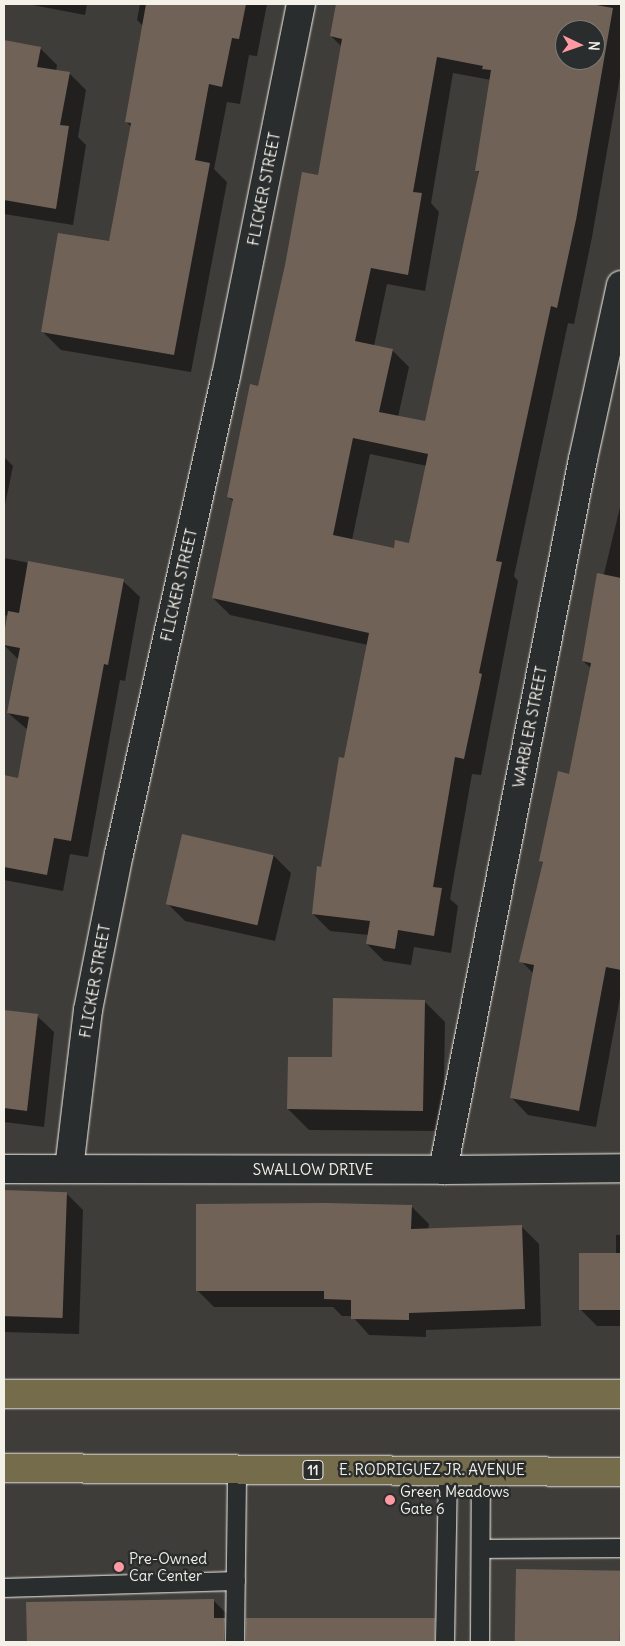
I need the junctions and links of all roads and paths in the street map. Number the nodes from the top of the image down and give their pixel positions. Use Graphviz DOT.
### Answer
graph roads {
  1 [pos="301,4"];
  2 [pos="621,285"];
  3 [pos="621,1168"];
  4 [pos="4,1169"];
  5 [pos="69,1169"];
  6 [pos="443,1170"];
  7 [pos="4,1394"];
  8 [pos="621,1394"];
  9 [pos="4,1468"];
  10 [pos="237,1469"];
  11 [pos="448,1471"];
  12 [pos="481,1471"];
  13 [pos="621,1472"];
  14 [pos="621,1548"];
  15 [pos="481,1549"];
  16 [pos="236,1581"];
  17 [pos="4,1588"];
  18 [pos="235,1642"];
  19 [pos="445,1642"];
  20 [pos="480,1642"];
  1 -- 5 [label="street, FLICKER STREET"];
  2 -- 6 [label="street, WARBLER STREET"];
  3 -- 6 [label="street, SWALLOW DRIVE"];
  4 -- 5 [label="street, SWALLOW DRIVE"];
  5 -- 6 [label="street, SWALLOW DRIVE"];
  7 -- 8 [label="main road"];
  9 -- 10 [label="main road, E. RODRIGUEZ JR. AVENUE / 11"];
  10 -- 11 [label="main road, E. RODRIGUEZ JR. AVENUE / 11"];
  10 -- 16 [label="lane"];
  11 -- 12 [label="main road, E. RODRIGUEZ JR. AVENUE / 11"];
  11 -- 19 [label="lane"];
  12 -- 13 [label="main road, E. RODRIGUEZ JR. AVENUE / 11"];
  12 -- 15 [label="lane"];
  14 -- 15 [label="lane"];
  15 -- 20 [label="lane"];
  16 -- 17 [label="lane"];
  16 -- 18 [label="lane"];
}
